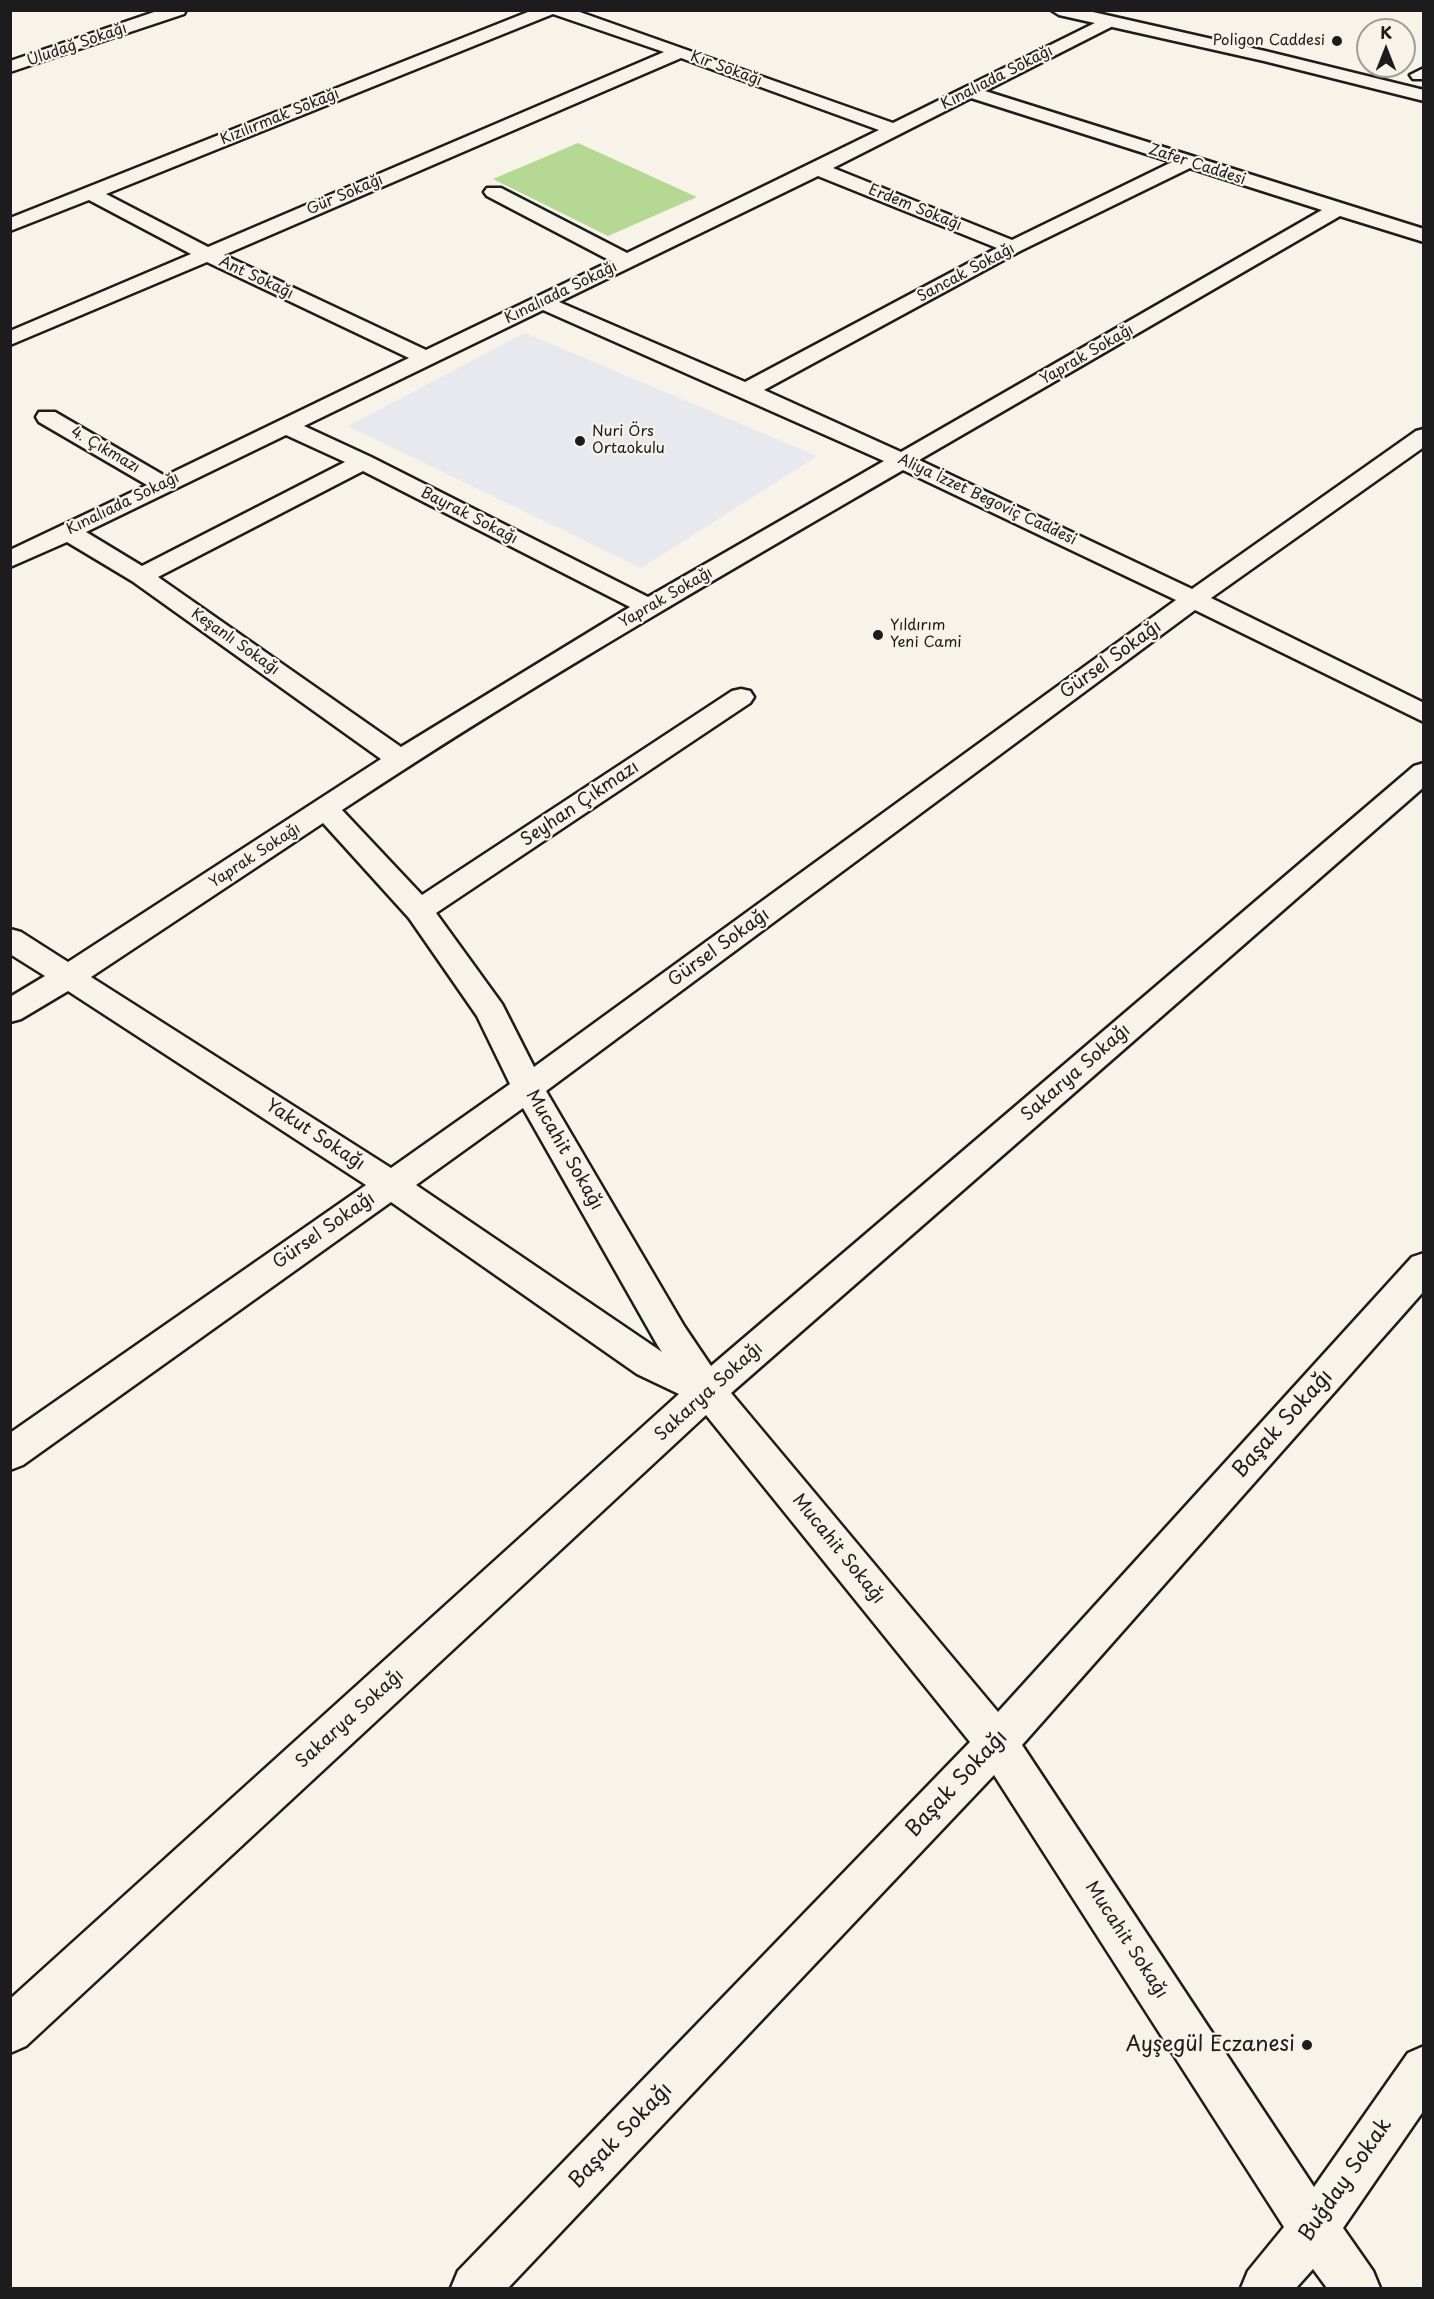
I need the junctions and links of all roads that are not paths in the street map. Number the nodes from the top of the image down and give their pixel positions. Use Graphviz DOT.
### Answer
graph roads {
  1 [pos="177,10"];
  2 [pos="549,10"];
  3 [pos="556,10"];
  4 [pos="1059,10"];
  5 [pos="1130,10"];
  6 [pos="1135,10"];
  7 [pos="1109,21"];
  8 [pos="1192,22"];
  9 [pos="680,52"];
  10 [pos="10,67"];
  11 [pos="971,92"];
  12 [pos="1424,96"];
  13 [pos="896,130"];
  14 [pos="1188,162"];
  15 [pos="817,169"];
  16 [pos="494,192"];
  17 [pos="90,193"];
  18 [pos="1337,209"];
  19 [pos="10,225"];
  20 [pos="1424,236"];
  21 [pos="1013,247"];
  22 [pos="207,254"];
  23 [pos="627,261"];
  24 [pos="542,302"];
  25 [pos="10,339"];
  26 [pos="425,358"];
  27 [pos="747,390"];
  28 [pos="47,417"];
  29 [pos="287,427"];
  30 [pos="1424,436"];
  31 [pos="904,461"];
  32 [pos="363,462"];
  33 [pos="163,484"];
  34 [pos="67,531"];
  35 [pos="10,560"];
  36 [pos="141,576"];
  37 [pos="1196,598"];
  38 [pos="649,608"];
  39 [pos="741,697"];
  40 [pos="1424,714"];
  41 [pos="400,759"];
  42 [pos="1424,772"];
  43 [pos="326,809"];
  44 [pos="418,911"];
  45 [pos="10,939"];
  46 [pos="68,977"];
  47 [pos="10,1011"];
  48 [pos="528,1088"];
  49 [pos="390,1184"];
  50 [pos="1424,1267"];
  51 [pos="708,1391"];
  52 [pos="10,1454"];
  53 [pos="997,1743"];
  54 [pos="10,2030"];
  55 [pos="1424,2069"];
  56 [pos="1314,2229"];
  57 [pos="476,2289"];
  58 [pos="1265,2289"];
  59 [pos="1356,2289"];
  1 -- 10 [label="street, Uludağ Sokağı"];
  2 -- 17 [label="street, Kızılırmak Sokağı"];
  3 -- 9 [label="street, Kır Sokağı"];
  4 -- 7 [label="street"];
  5 -- 7 [label="street, Kınalıada Sokağı"];
  6 -- 8 [label="street"];
  7 -- 11 [label="street, Kınalıada Sokağı"];
  7 -- 12 [label="street"];
  9 -- 13 [label="street, Kır Sokağı"];
  9 -- 22 [label="street, Gür Sokağı"];
  11 -- 13 [label="street, Kınalıada Sokağı"];
  11 -- 14 [label="street, Zafer Caddesi"];
  13 -- 15 [label="street, Kınalıada Sokağı"];
  14 -- 18 [label="street, Zafer Caddesi"];
  14 -- 21 [label="street, Sancak Sokağı"];
  15 -- 21 [label="street, Erdem Sokağı"];
  15 -- 23 [label="street, Kınalıada Sokağı"];
  16 -- 23 [label="street"];
  17 -- 19 [label="street, Kızılırmak Sokağı"];
  17 -- 22 [label="street, Ant Sokağı"];
  18 -- 20 [label="street, Zafer Caddesi"];
  18 -- 31 [label="street, Yaprak Sokağı"];
  21 -- 27 [label="street, Sancak Sokağı"];
  22 -- 25 [label="street, Gür Sokağı"];
  22 -- 26 [label="street, Ant Sokağı"];
  23 -- 24 [label="street, Kınalıada Sokağı"];
  24 -- 26 [label="street, Kınalıada Sokağı"];
  24 -- 27 [label="street, Aliya İzzet Begoviç Caddesi"];
  26 -- 29 [label="street, Kınalıada Sokağı"];
  27 -- 31 [label="street, Aliya İzzet Begoviç Caddesi"];
  28 -- 33 [label="street, 4. Çıkmazı"];
  29 -- 32 [label="street, Bayrak Sokağı"];
  29 -- 33 [label="street, Kınalıada Sokağı"];
  30 -- 37 [label="street, Gürsel Sokağı"];
  31 -- 37 [label="street, Aliya İzzet Begoviç Caddesi"];
  31 -- 38 [label="street, Yaprak Sokağı"];
  32 -- 36 [label="street"];
  32 -- 38 [label="street, Bayrak Sokağı"];
  33 -- 34 [label="street, Kınalıada Sokağı"];
  34 -- 35 [label="street, Kınalıada Sokağı"];
  34 -- 36 [label="street, Keşanlı Sokağı"];
  36 -- 41 [label="street, Keşanlı Sokağı"];
  37 -- 40 [label="street, Aliya İzzet Begoviç Caddesi"];
  37 -- 48 [label="street, Gürsel Sokağı"];
  38 -- 41 [label="street, Yaprak Sokağı"];
  39 -- 44 [label="street, Seyhan Çıkmazı"];
  41 -- 43 [label="street, Yaprak Sokağı"];
  42 -- 51 [label="street, Sakarya Sokağı"];
  43 -- 44 [label="street, Mucahit Sokağı"];
  43 -- 46 [label="street, Yaprak Sokağı"];
  44 -- 48 [label="street, Mucahit Sokağı"];
  45 -- 46 [label="street, Yakut Sokağı"];
  46 -- 47 [label="street, Yaprak Sokağı"];
  46 -- 49 [label="street, Yakut Sokağı"];
  48 -- 49 [label="street, Gürsel Sokağı"];
  48 -- 51 [label="street, Mucahit Sokağı"];
  49 -- 51 [label="street, Yakut Sokağı"];
  49 -- 52 [label="street, Gürsel Sokağı"];
  50 -- 53 [label="street, Başak Sokağı"];
  51 -- 53 [label="street, Mucahit Sokağı"];
  51 -- 54 [label="street, Sakarya Sokağı"];
  53 -- 56 [label="street, Mucahit Sokağı"];
  53 -- 57 [label="street, Başak Sokağı"];
  55 -- 56 [label="street, Buğday Sokak"];
  56 -- 58 [label="street, Buğday Sokak"];
  56 -- 59 [label="street, Mucahit Sokağı"];
}
